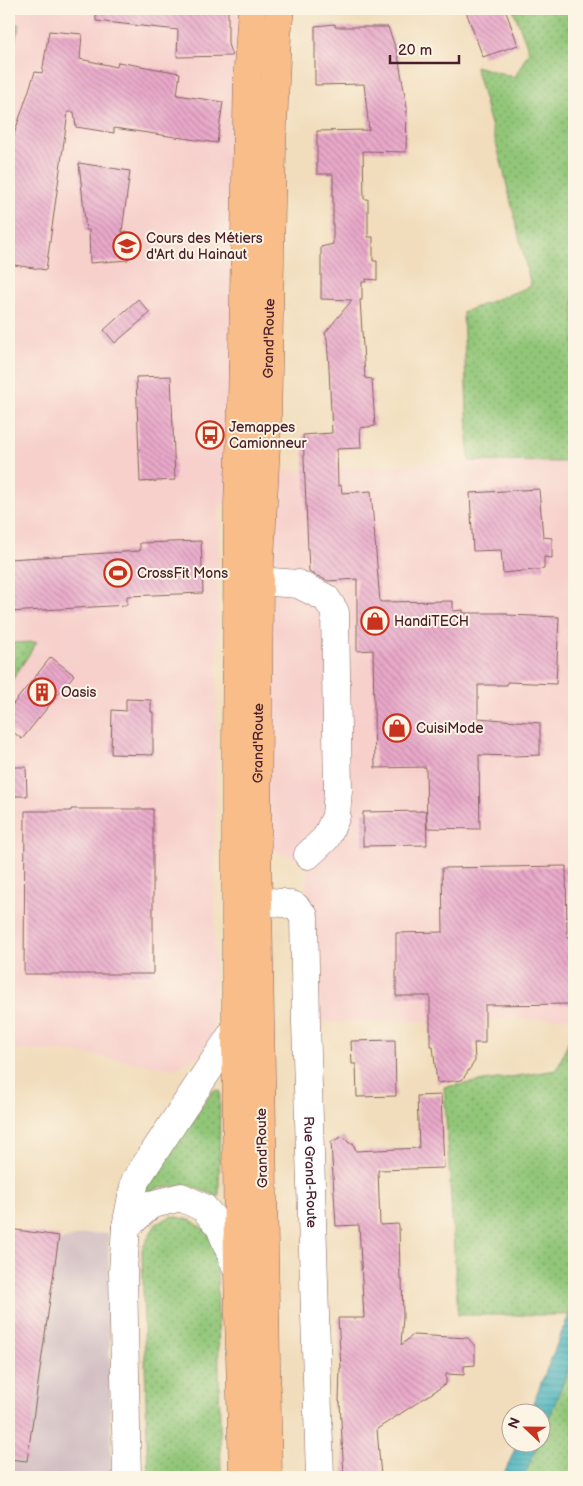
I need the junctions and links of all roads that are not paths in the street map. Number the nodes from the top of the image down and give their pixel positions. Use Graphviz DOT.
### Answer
graph roads {
  1 [pos="252,9"];
  2 [pos="280,9"];
  3 [pos="259,581"];
  4 [pos="308,855"];
  5 [pos="258,901"];
  6 [pos="236,1028"];
  7 [pos="126,1227"];
  8 [pos="238,1272"];
  9 [pos="127,1477"];
  10 [pos="243,1477"];
  11 [pos="268,1477"];
  12 [pos="320,1477"];
  1 -- 6 [label="main road, Grand'Route"];
  2 -- 3 [label="main road, Grand'Route"];
  3 -- 4 [label="street"];
  3 -- 5 [label="main road, Grand'Route"];
  5 -- 11 [label="main road, Grand'Route"];
  5 -- 12 [label="street, Rue Grand-Route"];
  6 -- 7 [label="street"];
  6 -- 8 [label="main road, Grand'Route"];
  7 -- 8 [label="street"];
  7 -- 9 [label="street"];
  8 -- 10 [label="main road, Grand'Route"];
}
